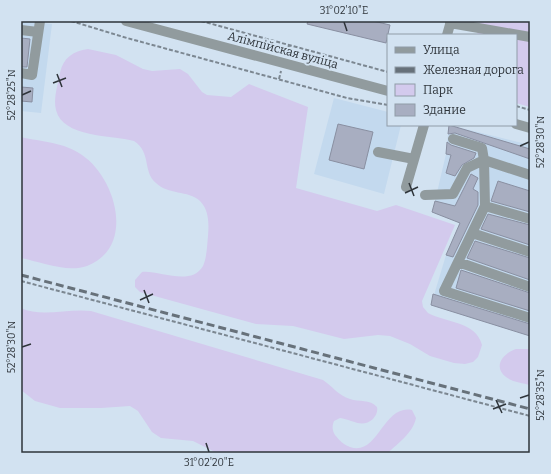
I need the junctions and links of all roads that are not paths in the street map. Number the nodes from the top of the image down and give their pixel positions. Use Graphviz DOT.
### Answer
graph roads {
  1 [pos="40,21"];
  2 [pos="126,21"];
  3 [pos="450,22"];
  4 [pos="21,30"];
  5 [pos="38,32"];
  6 [pos="447,34"];
  7 [pos="510,34"];
  8 [pos="517,35"];
  9 [pos="530,38"];
  10 [pos="21,73"];
  11 [pos="387,91"];
  12 [pos="517,124"];
  13 [pos="424,126"];
  14 [pos="530,128"];
  15 [pos="453,139"];
  16 [pos="378,152"];
  17 [pos="414,159"];
  18 [pos="484,160"];
  19 [pos="530,175"];
  20 [pos="406,187"];
  21 [pos="425,195"];
  22 [pos="485,206"];
  23 [pos="530,219"];
  24 [pos="472,233"];
  25 [pos="530,252"];
  26 [pos="458,262"];
  27 [pos="530,287"];
  28 [pos="530,318"];
  1 -- 5 [label="street"];
  2 -- 11 [label="street, Алімпійская вуліца"];
  3 -- 6 [label="street"];
  3 -- 7 [label="street"];
  4 -- 5 [label="street"];
  5 -- 10 [label="street"];
  8 -- 9 [label="street"];
  12 -- 14 [label="street"];
  13 -- 17 [label="street"];
  15 -- 18 [label="street"];
  16 -- 17 [label="street"];
  17 -- 20 [label="street"];
  18 -- 19 [label="street"];
  18 -- 21 [label="street"];
  18 -- 22 [label="street"];
  22 -- 23 [label="street"];
  22 -- 24 [label="street"];
  24 -- 25 [label="street"];
  24 -- 26 [label="street"];
  26 -- 27 [label="street"];
  26 -- 28 [label="street"];
}
